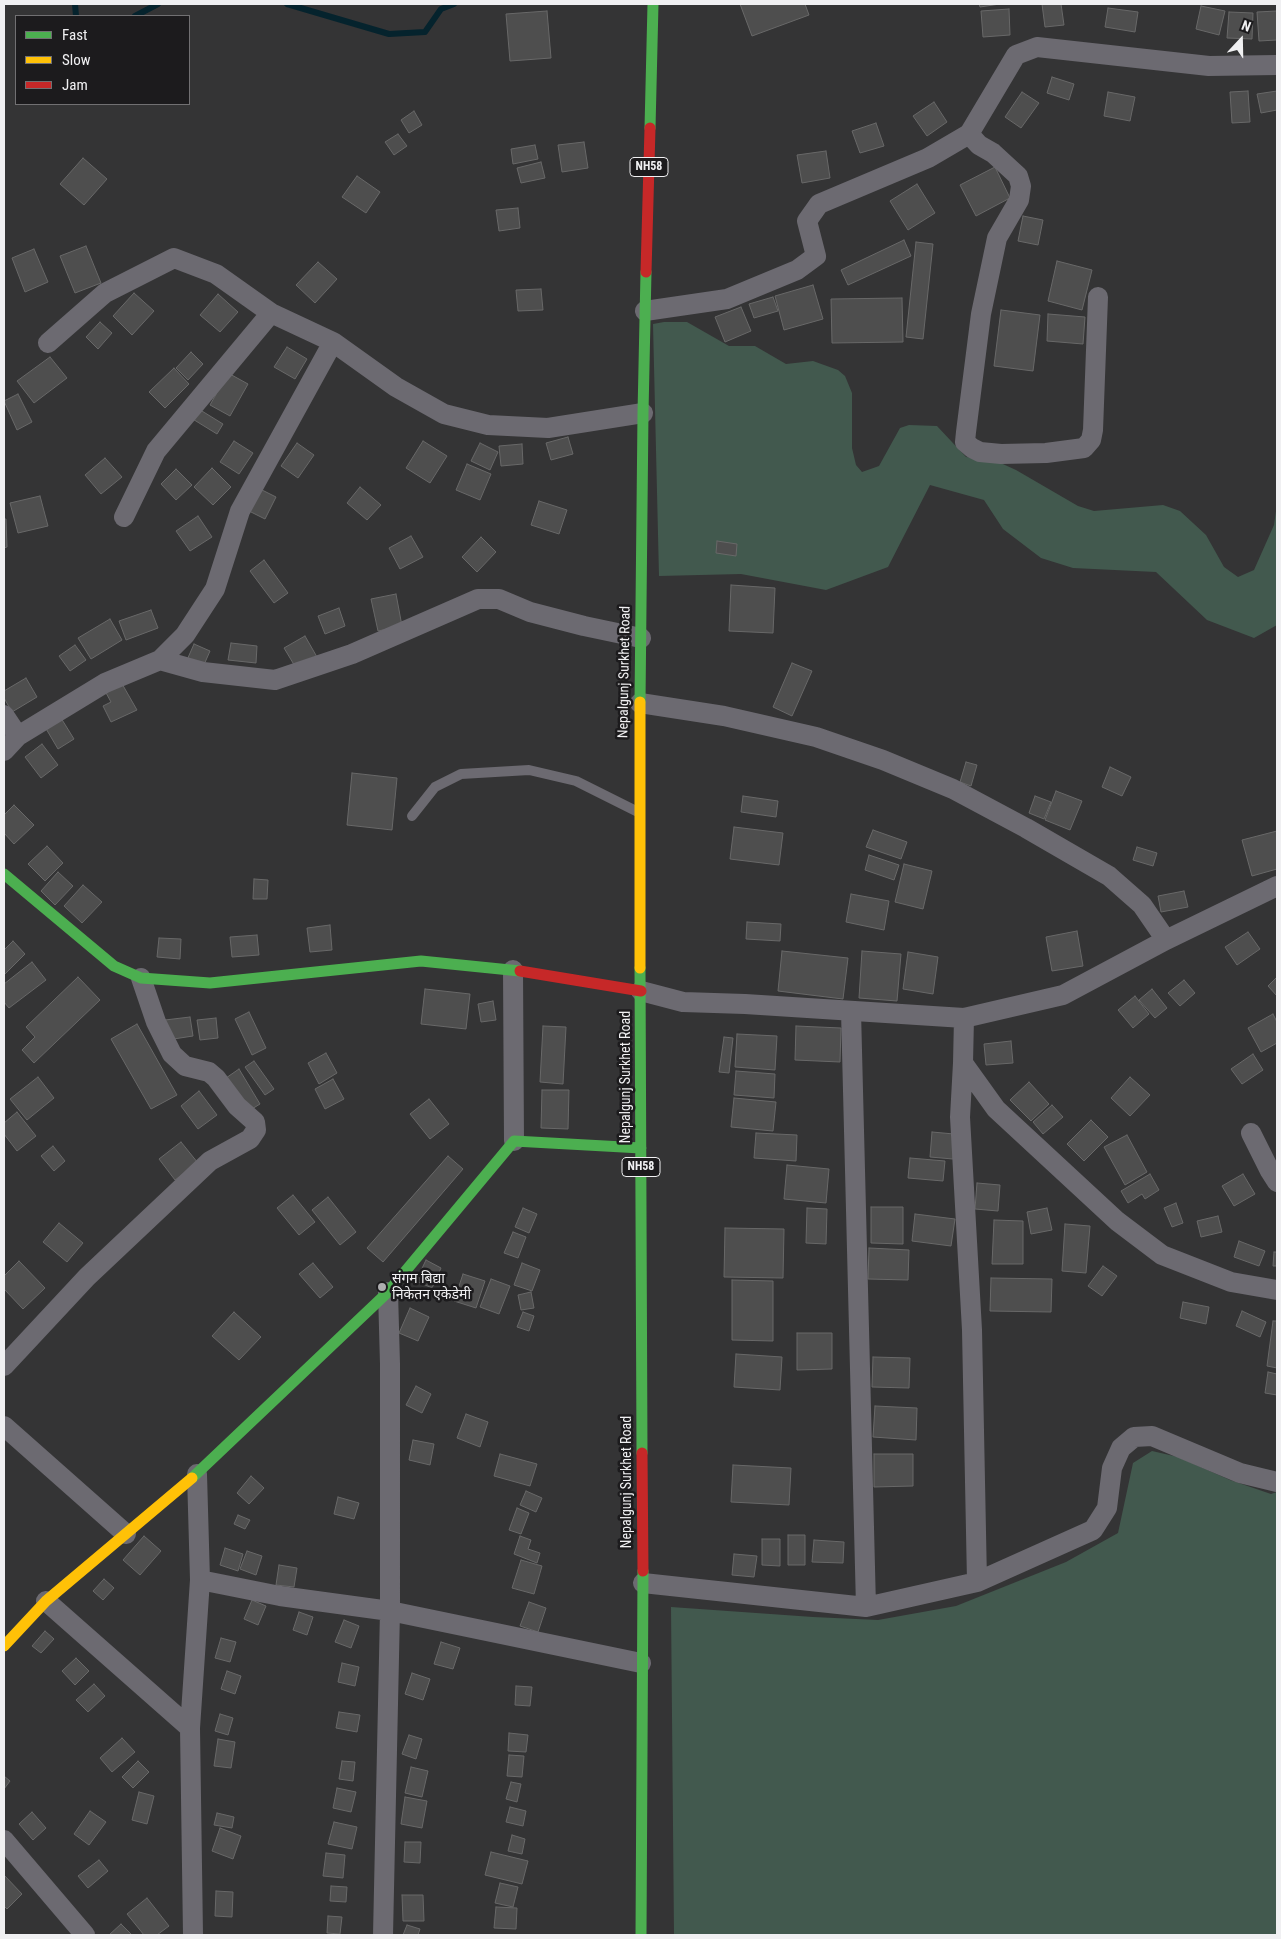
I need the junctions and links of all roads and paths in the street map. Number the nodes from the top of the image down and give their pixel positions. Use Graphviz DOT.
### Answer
graph roads {
  1 [pos="653,4"];
  2 [pos="1277,65"];
  3 [pos="969,134"];
  4 [pos="1098,297"];
  5 [pos="271,313"];
  6 [pos="645,321"];
  7 [pos="333,342"];
  8 [pos="48,343"];
  9 [pos="643,406"];
  10 [pos="124,517"];
  11 [pos="641,638"];
  12 [pos="160,660"];
  13 [pos="640,703"];
  14 [pos="4,716"];
  15 [pos="18,736"];
  16 [pos="4,750"];
  17 [pos="639,813"];
  18 [pos="412,816"];
  19 [pos="4,874"];
  20 [pos="1277,886"];
  21 [pos="1166,940"];
  22 [pos="513,970"];
  23 [pos="141,978"];
  24 [pos="641,991"];
  25 [pos="851,1012"];
  26 [pos="964,1018"];
  27 [pos="963,1063"];
  28 [pos="1251,1133"];
  29 [pos="514,1141"];
  30 [pos="641,1148"];
  31 [pos="1277,1182"];
  32 [pos="1277,1290"];
  33 [pos="388,1292"];
  34 [pos="4,1366"];
  35 [pos="4,1426"];
  36 [pos="197,1474"];
  37 [pos="1277,1482"];
  38 [pos="126,1534"];
  39 [pos="200,1580"];
  40 [pos="977,1582"];
  41 [pos="643,1583"];
  42 [pos="46,1601"];
  43 [pos="866,1607"];
  44 [pos="390,1611"];
  45 [pos="4,1646"];
  46 [pos="641,1663"];
  47 [pos="190,1728"];
  48 [pos="4,1840"];
  49 [pos="85,1935"];
  50 [pos="193,1935"];
  51 [pos="383,1935"];
  52 [pos="641,1935"];
  1 -- 6 [label="main road, NH58"];
  2 -- 3 [label="street"];
  3 -- 4 [label="street"];
  3 -- 6 [label="street"];
  5 -- 7 [label="street"];
  5 -- 8 [label="street"];
  5 -- 10 [label="street"];
  6 -- 9 [label="main road, NH58"];
  7 -- 9 [label="street"];
  7 -- 12 [label="street"];
  9 -- 11 [label="main road, Nepalgunj Surkhet Road / NH58"];
  11 -- 12 [label="street"];
  11 -- 13 [label="main road, Nepalgunj Surkhet Road / NH58"];
  12 -- 15 [label="street"];
  13 -- 17 [label="main road, Nepalgunj Surkhet Road / NH58"];
  13 -- 21 [label="street"];
  14 -- 15 [label="street"];
  15 -- 16 [label="street"];
  17 -- 18 [label="lane"];
  17 -- 24 [label="main road, Nepalgunj Surkhet Road / NH58"];
  19 -- 23 [label="main road"];
  20 -- 21 [label="street"];
  21 -- 26 [label="street"];
  22 -- 23 [label="main road"];
  22 -- 24 [label="main road"];
  22 -- 29 [label="street"];
  23 -- 34 [label="street"];
  24 -- 25 [label="street"];
  24 -- 30 [label="main road, Nepalgunj Surkhet Road / NH58"];
  25 -- 26 [label="street"];
  25 -- 43 [label="street"];
  26 -- 27 [label="street"];
  27 -- 32 [label="street"];
  27 -- 40 [label="street"];
  28 -- 31 [label="street"];
  29 -- 30 [label="main road"];
  29 -- 33 [label="main road"];
  30 -- 41 [label="main road, Nepalgunj Surkhet Road / NH58"];
  33 -- 36 [label="main road"];
  33 -- 44 [label="street"];
  35 -- 38 [label="street"];
  36 -- 38 [label="main road"];
  36 -- 39 [label="street"];
  37 -- 40 [label="street"];
  38 -- 42 [label="main road"];
  39 -- 44 [label="street"];
  39 -- 47 [label="street"];
  40 -- 43 [label="street"];
  41 -- 43 [label="street"];
  41 -- 46 [label="main road, Nepalgunj Surkhet Road / NH58"];
  42 -- 45 [label="main road"];
  42 -- 47 [label="street"];
  44 -- 46 [label="street"];
  44 -- 51 [label="street"];
  46 -- 52 [label="main road, Nepalgunj Surkhet Road / NH58"];
  47 -- 50 [label="street"];
  48 -- 49 [label="street"];
}
